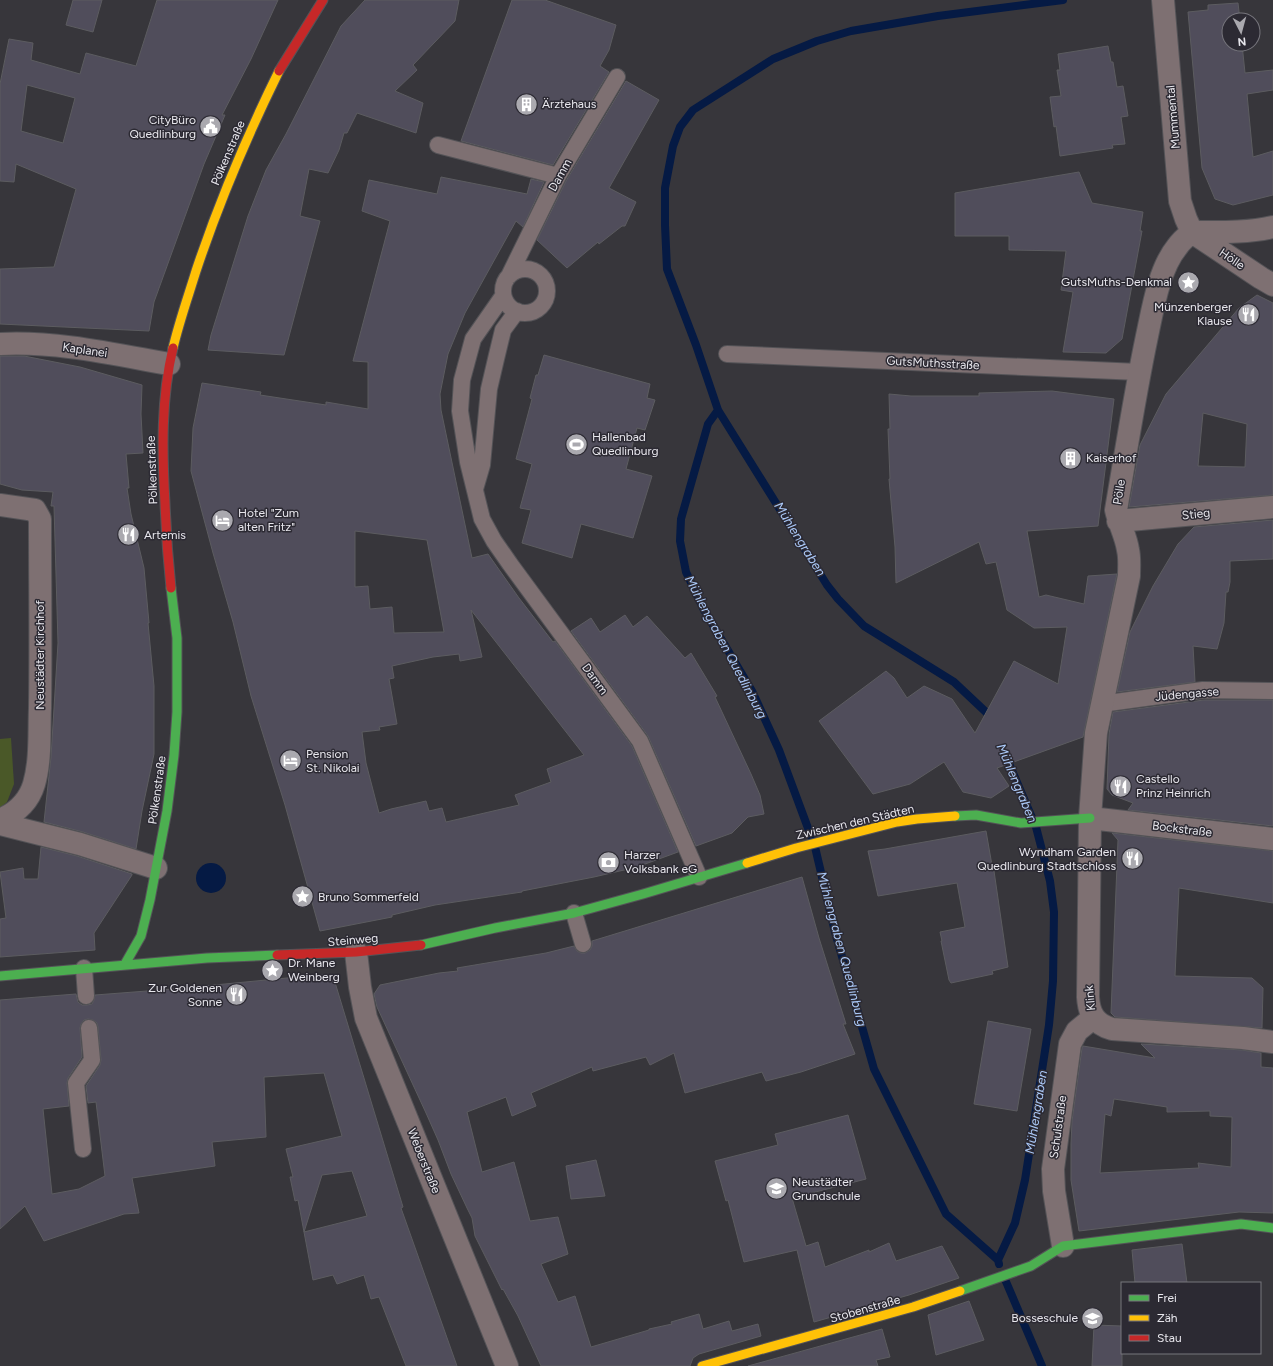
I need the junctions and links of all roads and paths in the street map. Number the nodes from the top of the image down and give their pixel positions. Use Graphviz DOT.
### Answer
graph roads {
  1 [pos="323,0"];
  2 [pos="1163,0"];
  3 [pos="617,77"];
  4 [pos="438,145"];
  5 [pos="558,176"];
  6 [pos="1273,226"];
  7 [pos="1192,232"];
  8 [pos="509,276"];
  9 [pos="1273,285"];
  10 [pos="503,296"];
  11 [pos="517,311"];
  12 [pos="0,344"];
  13 [pos="727,354"];
  14 [pos="169,364"];
  15 [pos="1139,372"];
  16 [pos="475,490"];
  17 [pos="0,504"];
  18 [pos="1273,507"];
  19 [pos="1118,521"];
  20 [pos="1273,691"];
  21 [pos="1101,704"];
  22 [pos="1090,818"];
  23 [pos="0,820"];
  24 [pos="0,824"];
  25 [pos="1273,839"];
  26 [pos="156,868"];
  27 [pos="699,877"];
  28 [pos="574,913"];
  29 [pos="583,944"];
  30 [pos="356,952"];
  31 [pos="125,964"];
  32 [pos="84,968"];
  33 [pos="0,976"];
  34 [pos="86,996"];
  35 [pos="1093,1018"];
  36 [pos="89,1028"];
  37 [pos="1273,1042"];
  38 [pos="83,1149"];
  39 [pos="1273,1228"];
  40 [pos="1063,1246"];
  41 [pos="507,1366"];
  42 [pos="702,1366"];
  1 -- 14 [label="street, Pölkenstraße"];
  2 -- 7 [label="street, Mummental"];
  3 -- 5 [label="lane, Damm"];
  4 -- 5 [label="lane"];
  5 -- 8 [label="lane, Damm"];
  6 -- 7 [label="street"];
  7 -- 9 [label="street, Hölle"];
  7 -- 15 [label="street, Pölle"];
  8 -- 10 [label="lane"];
  8 -- 11 [label="lane"];
  10 -- 11 [label="lane"];
  10 -- 16 [label="lane, Damm"];
  11 -- 16 [label="lane, Damm"];
  12 -- 14 [label="street, Kaplanei"];
  13 -- 15 [label="lane, GutsMuthsstraße"];
  14 -- 26 [label="street, Pölkenstraße"];
  15 -- 19 [label="street, Pölle"];
  16 -- 27 [label="lane, Damm"];
  17 -- 23 [label="street, Neustädter Kirchhof"];
  18 -- 19 [label="street, Stieg"];
  19 -- 21 [label="street, Pölle"];
  20 -- 21 [label="lane, Jüdengasse"];
  21 -- 22 [label="street, Pölle"];
  22 -- 25 [label="street, Bockstraße"];
  22 -- 27 [label="street, Zwischen den Städten"];
  22 -- 35 [label="street, Klink"];
  24 -- 26 [label="street"];
  26 -- 31 [label="street, Pölkenstraße"];
  27 -- 28 [label="street, Steinweg"];
  28 -- 29 [label="lane"];
  28 -- 30 [label="street, Steinweg"];
  30 -- 31 [label="street, Steinweg"];
  30 -- 41 [label="street, Weberstraße"];
  31 -- 32 [label="street, Steinweg"];
  32 -- 33 [label="street, Steinweg"];
  32 -- 34 [label="lane"];
  35 -- 37 [label="street, Klink"];
  35 -- 40 [label="street, Schulstraße"];
  36 -- 38 [label="lane"];
  39 -- 40 [label="street"];
  40 -- 42 [label="street, Stobenstraße"];
}
